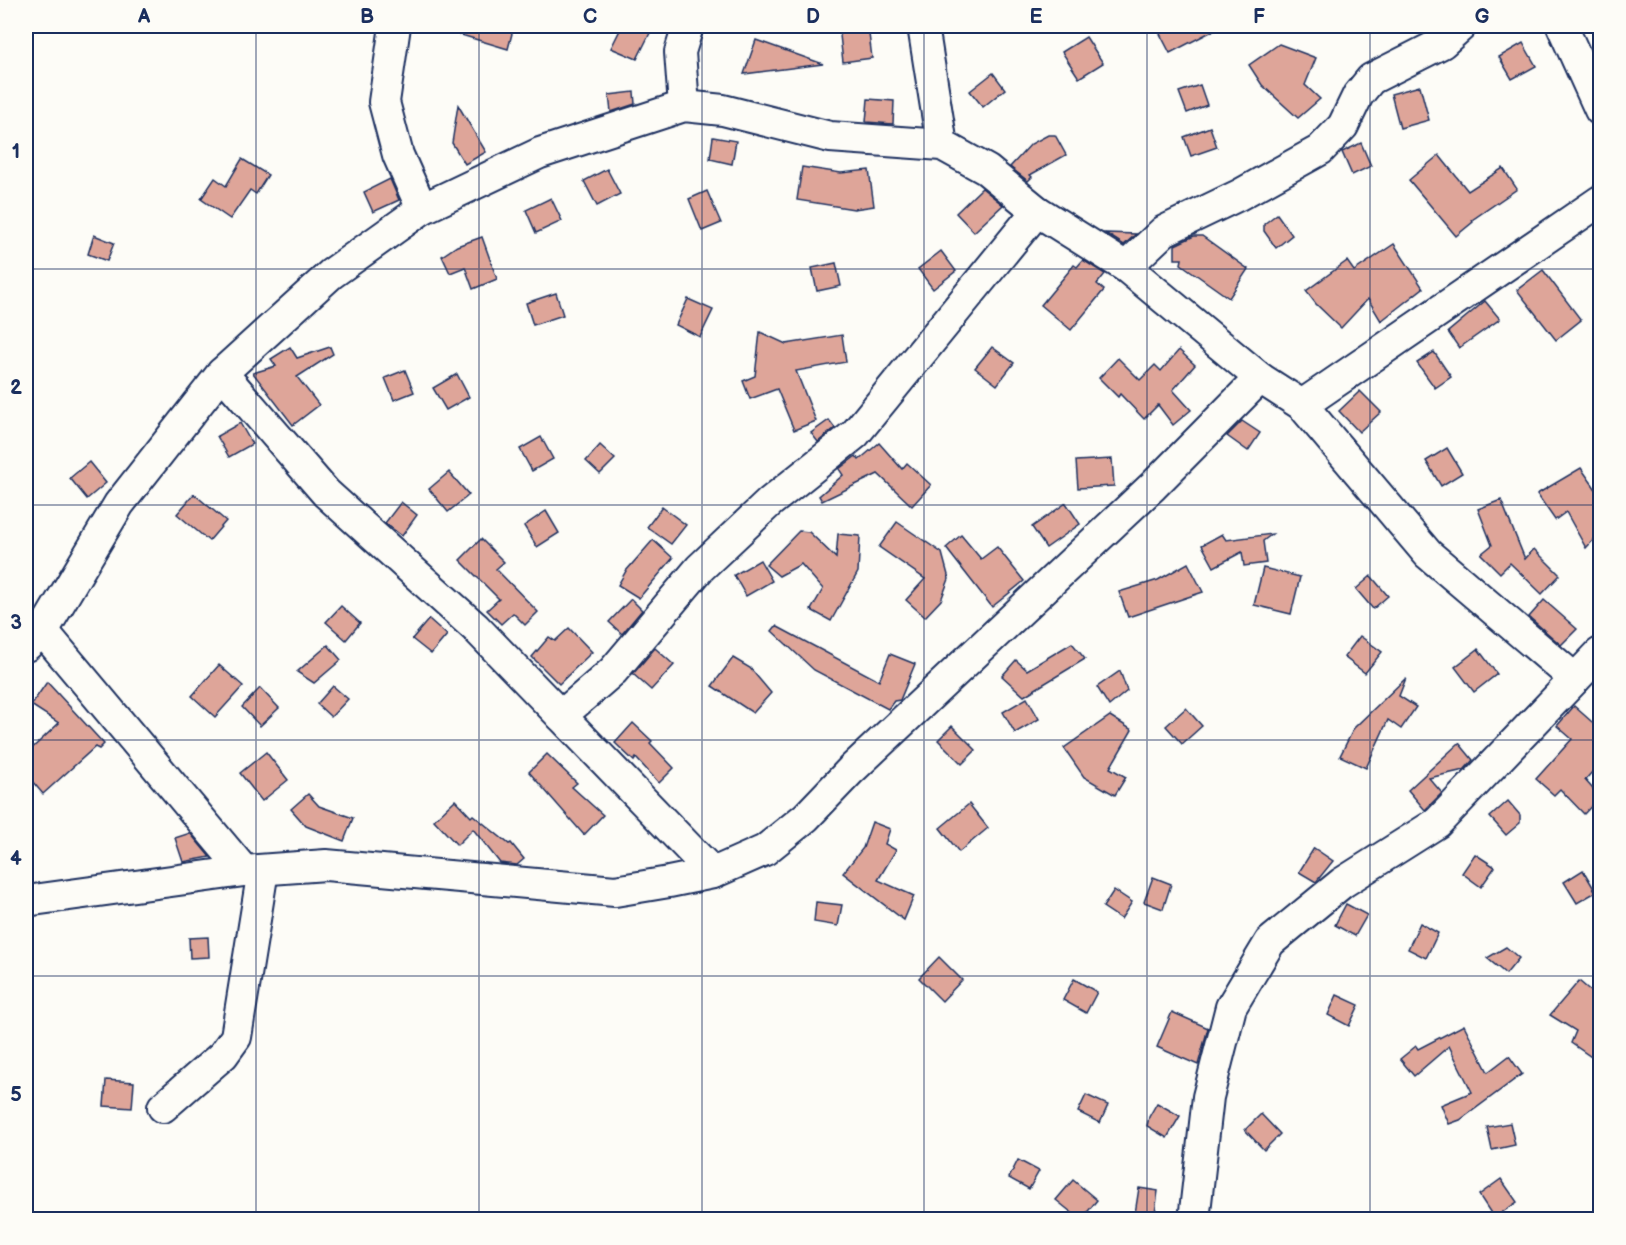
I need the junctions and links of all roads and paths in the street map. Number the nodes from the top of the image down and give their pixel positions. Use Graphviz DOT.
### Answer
graph roads {
  1 [pos="395,26"];
  2 [pos="688,26"];
  3 [pos="923,26"];
  4 [pos="1461,26"];
  5 [pos="1562,26"];
  6 [pos="684,106"];
  7 [pos="1600,110"];
  8 [pos="942,145"];
  9 [pos="1600,201"];
  10 [pos="422,209"];
  11 [pos="1037,211"];
  12 [pos="1126,267"];
  13 [pos="222,373"];
  14 [pos="1260,378"];
  15 [pos="1302,405"];
  16 [pos="34,639"];
  17 [pos="1600,653"];
  18 [pos="1575,679"];
  19 [pos="561,716"];
  20 [pos="253,871"];
  21 [pos="713,873"];
  22 [pos="26,902"];
  23 [pos="163,1107"];
  24 [pos="1194,1220"];
  1 -- 10 [label="street"];
  2 -- 6 [label="street"];
  3 -- 8 [label="street"];
  4 -- 12 [label="street"];
  5 -- 7 [label="street"];
  6 -- 8 [label="street"];
  6 -- 10 [label="street"];
  8 -- 11 [label="street"];
  9 -- 15 [label="street"];
  10 -- 13 [label="street"];
  11 -- 12 [label="street"];
  11 -- 19 [label="street"];
  12 -- 14 [label="street"];
  13 -- 16 [label="street"];
  13 -- 19 [label="street"];
  14 -- 15 [label="street"];
  14 -- 21 [label="street"];
  15 -- 18 [label="street"];
  16 -- 20 [label="street"];
  17 -- 18 [label="street"];
  18 -- 24 [label="street"];
  19 -- 21 [label="street"];
  20 -- 21 [label="street"];
  20 -- 22 [label="street"];
  20 -- 23 [label="street"];
}
